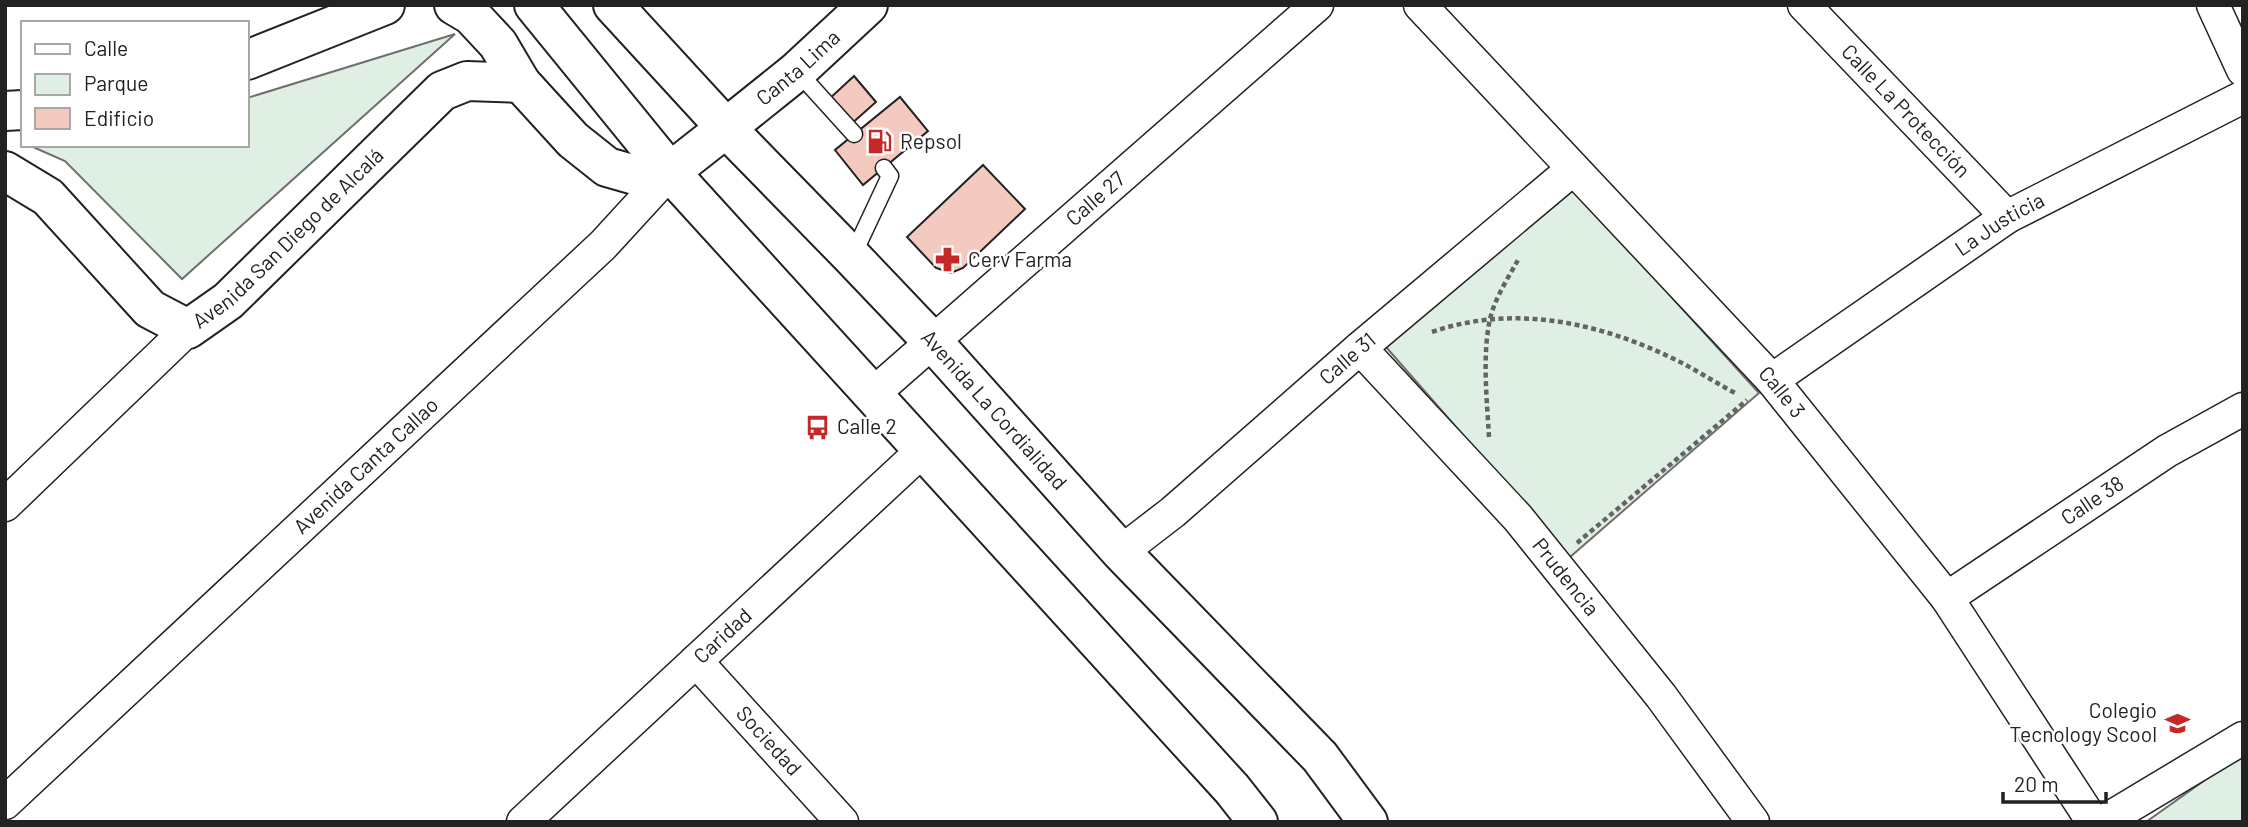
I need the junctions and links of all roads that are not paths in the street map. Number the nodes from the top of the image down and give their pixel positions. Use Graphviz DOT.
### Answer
graph roads {
  1 [pos="385,5"];
  2 [pos="454,5"];
  3 [pos="534,5"];
  4 [pos="613,5"];
  5 [pos="868,5"];
  6 [pos="1317,5"];
  7 [pos="1420,5"];
  8 [pos="2213,5"];
  9 [pos="1818,9"];
  10 [pos="248,60"];
  11 [pos="2243,70"];
  12 [pos="797,71"];
  13 [pos="521,83"];
  14 [pos="2243,96"];
  15 [pos="726,128"];
  16 [pos="854,134"];
  17 [pos="884,168"];
  18 [pos="1573,169"];
  19 [pos="5,172"];
  20 [pos="670,172"];
  21 [pos="2007,217"];
  22 [pos="852,257"];
  23 [pos="188,330"];
  24 [pos="932,341"];
  25 [pos="1360,348"];
  26 [pos="1772,380"];
  27 [pos="873,394"];
  28 [pos="2243,409"];
  29 [pos="923,450"];
  30 [pos="5,505"];
  31 [pos="1121,552"];
  32 [pos="1947,598"];
  33 [pos="696,661"];
  34 [pos="2243,738"];
  35 [pos="5,803"];
  36 [pos="523,822"];
  37 [pos="842,822"];
  38 [pos="1258,822"];
  39 [pos="1368,822"];
  40 [pos="1754,822"];
  41 [pos="2093,822"];
  42 [pos="2103,822"];
  1 -- 10 [label="main road"];
  2 -- 13 [label="main road"];
  3 -- 20 [label="main road"];
  4 -- 15 [label="main road, Avenida La Cordialidad"];
  5 -- 12 [label="main road, Canta Lima"];
  6 -- 24 [label="street, Calle 27"];
  7 -- 18 [label="street, Calle 3"];
  8 -- 11 [label="street"];
  9 -- 21 [label="street, Calle La Protección"];
  12 -- 15 [label="main road, Canta Lima"];
  12 -- 16 [label="lane"];
  13 -- 20 [label="main road"];
  13 -- 23 [label="main road, Avenida San Diego de Alcalá"];
  14 -- 21 [label="street, La Justicia"];
  15 -- 20 [label="main road, Avenida Canta Callao"];
  15 -- 22 [label="main road, Avenida La Cordialidad"];
  17 -- 22 [label="lane"];
  18 -- 25 [label="street, Calle 31"];
  18 -- 26 [label="street, Calle 3"];
  19 -- 23 [label="main road, Avenida San Diego de Alcalá"];
  20 -- 27 [label="main road"];
  20 -- 35 [label="street, Avenida Canta Callao"];
  21 -- 26 [label="street, La Justicia"];
  22 -- 24 [label="main road, Avenida La Cordialidad"];
  23 -- 30 [label="street"];
  24 -- 27 [label="street, Calle 27"];
  24 -- 31 [label="main road, Avenida La Cordialidad"];
  25 -- 31 [label="street, Calle 31"];
  25 -- 40 [label="street, Prudencia"];
  26 -- 32 [label="street, Calle 3"];
  27 -- 29 [label="main road"];
  28 -- 32 [label="street, Calle 38"];
  29 -- 33 [label="street, Caridad"];
  29 -- 38 [label="main road"];
  31 -- 39 [label="main road, Avenida La Cordialidad"];
  32 -- 41 [label="street, Calle 3"];
  33 -- 36 [label="street, Caridad"];
  33 -- 37 [label="street, Sociedad"];
  34 -- 42 [label="street"];
}
